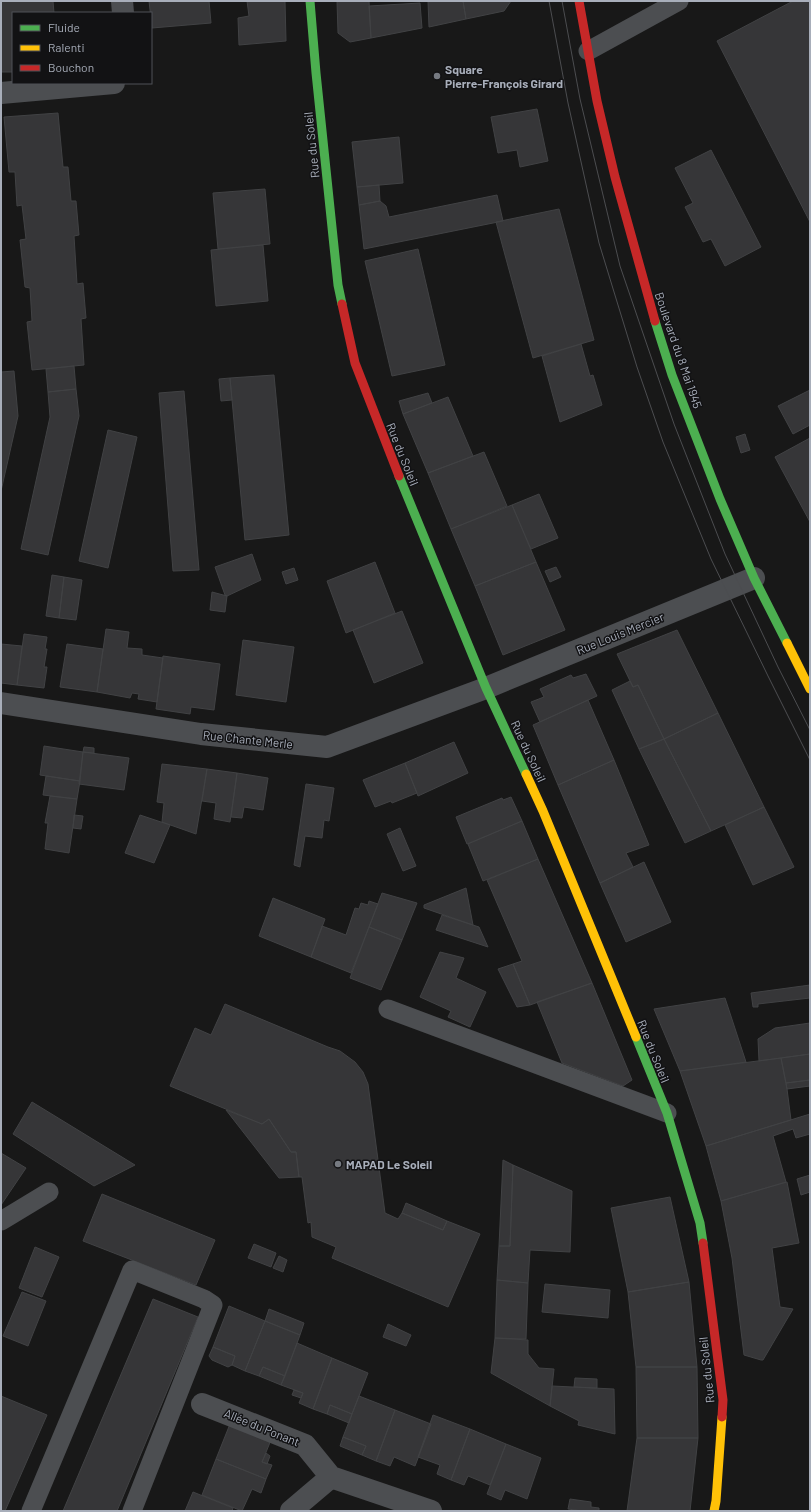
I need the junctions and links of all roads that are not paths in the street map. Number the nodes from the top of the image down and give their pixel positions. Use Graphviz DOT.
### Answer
graph roads {
  1 [pos="122,1"];
  2 [pos="310,1"];
  3 [pos="579,1"];
  4 [pos="679,1"];
  5 [pos="123,12"];
  6 [pos="588,51"];
  7 [pos="103,84"];
  8 [pos="1,93"];
  9 [pos="754,578"];
  10 [pos="486,688"];
  11 [pos="810,689"];
  12 [pos="1,703"];
  13 [pos="388,1009"];
  14 [pos="667,1113"];
  15 [pos="49,1192"];
  16 [pos="1,1221"];
  17 [pos="202,1404"];
  18 [pos="331,1477"];
  19 [pos="399,1506"];
  20 [pos="31,1511"];
  21 [pos="132,1511"];
  22 [pos="292,1511"];
  23 [pos="431,1511"];
  24 [pos="714,1511"];
  1 -- 5 [label="street"];
  2 -- 10 [label="street, Rue du Soleil"];
  3 -- 6 [label="street, Boulevard du 8 Mai 1945"];
  4 -- 6 [label="lane"];
  6 -- 9 [label="street, Boulevard du 8 Mai 1945"];
  7 -- 8 [label="street"];
  9 -- 10 [label="street, Rue Louis Mercier"];
  9 -- 11 [label="street, Boulevard du 8 Mai 1945"];
  10 -- 12 [label="street, Rue Chante Merle"];
  10 -- 14 [label="street, Rue du Soleil"];
  13 -- 14 [label="lane"];
  14 -- 24 [label="street, Rue du Soleil"];
  15 -- 16 [label="lane"];
  17 -- 18 [label="street, Allée du Ponant"];
  18 -- 19 [label="street"];
  18 -- 22 [label="street"];
  19 -- 23 [label="street"];
  20 -- 21 [label="lane"];
}
